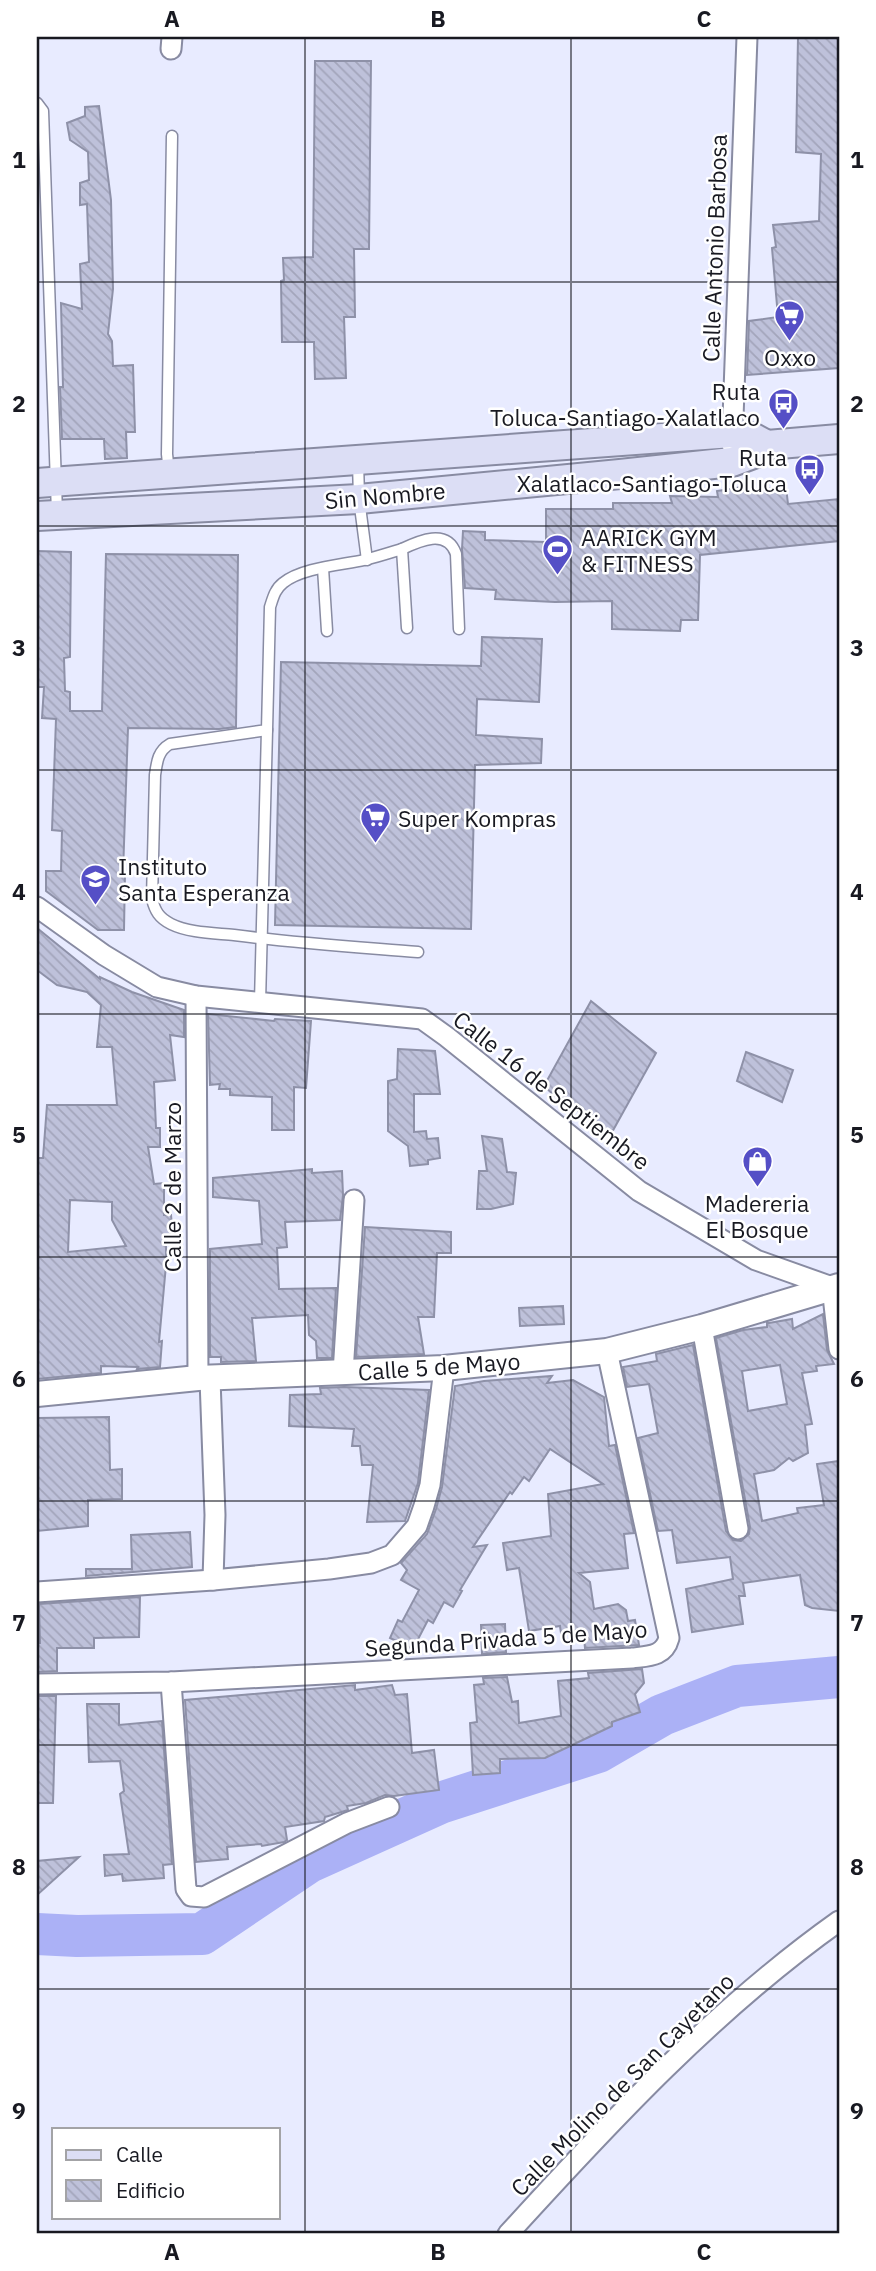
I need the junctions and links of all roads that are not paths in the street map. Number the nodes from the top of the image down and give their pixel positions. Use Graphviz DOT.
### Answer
graph roads {
  1 [pos="747,37"];
  2 [pos="37,103"];
  3 [pos="172,136"];
  4 [pos="41,185"];
  5 [pos="732,433"];
  6 [pos="839,439"];
  7 [pos="767,444"];
  8 [pos="358,460"];
  9 [pos="733,462"];
  10 [pos="169,473"];
  11 [pos="47,482"];
  12 [pos="359,499"];
  13 [pos="47,516"];
  14 [pos="402,549"];
  15 [pos="367,559"];
  16 [pos="323,568"];
  17 [pos="407,628"];
  18 [pos="459,629"];
  19 [pos="327,631"];
  20 [pos="267,730"];
  21 [pos="37,907"];
  22 [pos="261,939"];
  23 [pos="418,953"];
  24 [pos="196,996"];
  25 [pos="260,1002"];
  26 [pos="354,1200"];
  27 [pos="836,1286"];
  28 [pos="702,1327"];
  29 [pos="839,1349"];
  30 [pos="607,1351"];
  31 [pos="444,1368"];
  32 [pos="344,1373"];
  33 [pos="204,1379"];
  34 [pos="37,1394"];
  35 [pos="738,1529"];
  36 [pos="213,1580"];
  37 [pos="37,1592"];
  38 [pos="171,1682"];
  39 [pos="37,1684"];
  40 [pos="390,1807"];
  41 [pos="839,1921"];
  42 [pos="509,2234"];
  1 -- 5 [label="street, Calle Antonio Barbosa"];
  2 -- 4 [label="lane"];
  3 -- 10 [label="lane"];
  4 -- 11 [label="lane"];
  5 -- 7 [label="main road"];
  5 -- 8 [label="main road, Sin Nombre"];
  5 -- 9 [label="street, Calle Antonio Barbosa"];
  6 -- 7 [label="main road"];
  7 -- 9 [label="main road"];
  8 -- 10 [label="main road, Sin Nombre"];
  8 -- 12 [label="lane"];
  9 -- 12 [label="main road, Sin Nombre"];
  10 -- 11 [label="main road, Sin Nombre"];
  11 -- 13 [label="lane"];
  12 -- 13 [label="main road, Sin Nombre"];
  12 -- 15 [label="lane"];
  14 -- 15 [label="lane"];
  14 -- 17 [label="lane"];
  14 -- 18 [label="lane"];
  15 -- 16 [label="lane"];
  16 -- 19 [label="lane"];
  16 -- 20 [label="lane"];
  20 -- 22 [label="lane"];
  20 -- 22 [label="lane"];
  21 -- 24 [label="street, Calle 16 de Septiembre"];
  22 -- 23 [label="lane"];
  22 -- 25 [label="lane"];
  24 -- 25 [label="street, Calle 16 de Septiembre"];
  24 -- 33 [label="street, Calle 2 de Marzo"];
  25 -- 27 [label="street, Calle 16 de Septiembre"];
  26 -- 32 [label="street"];
  27 -- 28 [label="street, Calle 5 de Mayo"];
  27 -- 29 [label="street"];
  28 -- 30 [label="street, Calle 5 de Mayo"];
  28 -- 35 [label="street"];
  30 -- 31 [label="street, Calle 5 de Mayo"];
  30 -- 38 [label="street, Segunda Privada 5 de Mayo"];
  31 -- 32 [label="street, Calle 5 de Mayo"];
  31 -- 36 [label="street"];
  32 -- 33 [label="street, Calle 5 de Mayo"];
  33 -- 34 [label="street, Calle 5 de Mayo"];
  33 -- 36 [label="street, Calle 2 de Marzo"];
  36 -- 37 [label="street"];
  38 -- 39 [label="street, Segunda Privada 5 de Mayo"];
  38 -- 40 [label="street"];
  41 -- 42 [label="street, Calle Molino de San Cayetano"];
}
